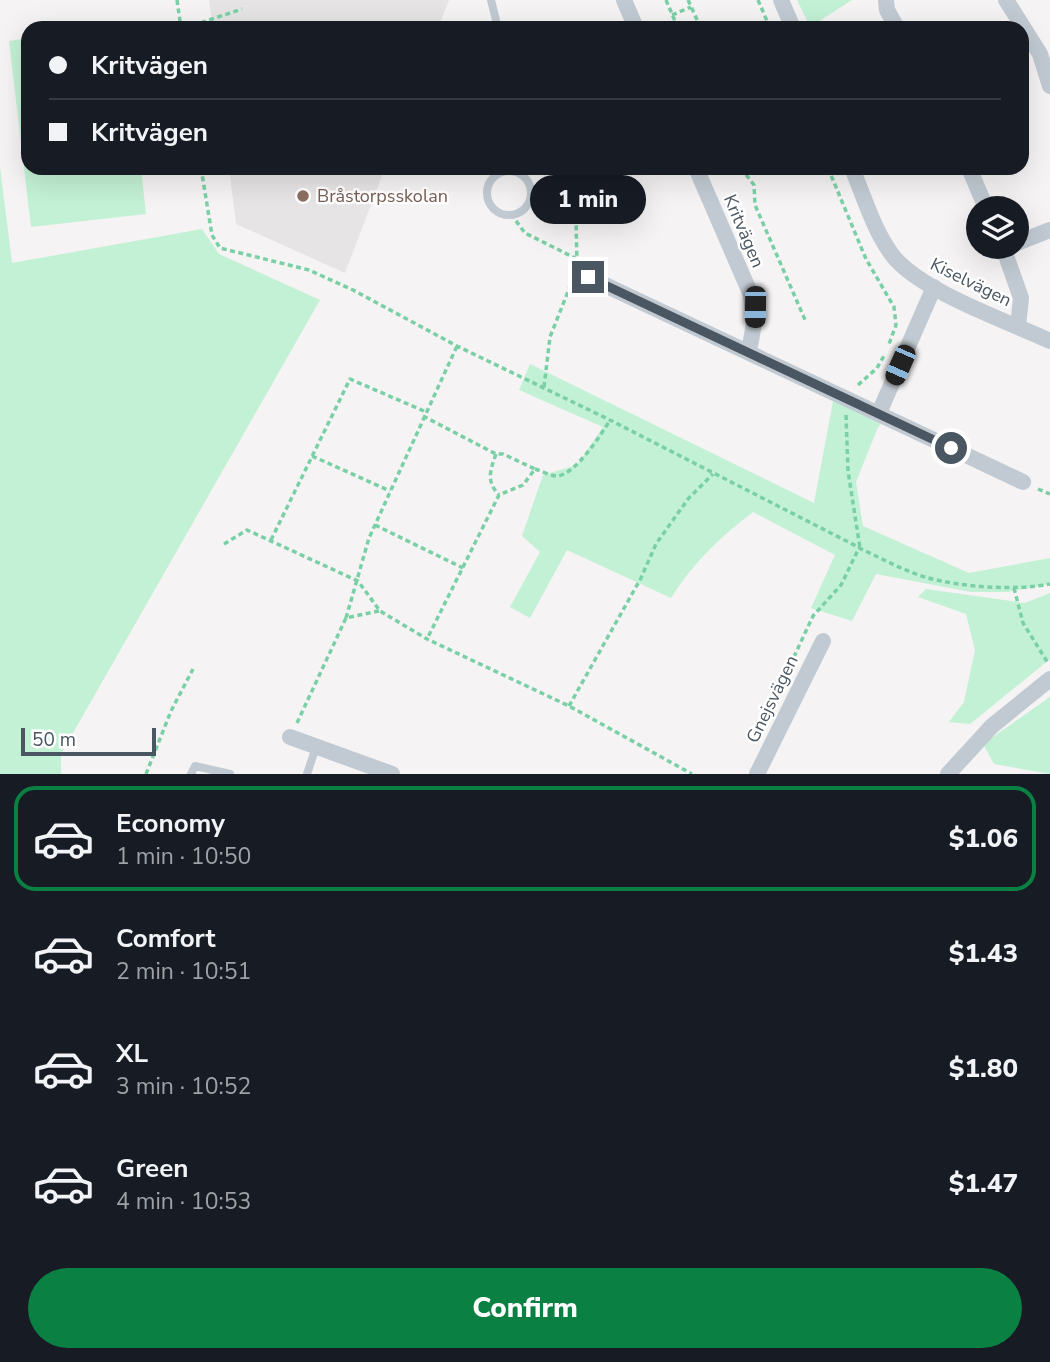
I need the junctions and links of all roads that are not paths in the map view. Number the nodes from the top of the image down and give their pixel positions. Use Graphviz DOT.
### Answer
graph roads {
  1 [pos="491,0"];
  2 [pos="624,0"];
  3 [pos="780,0"];
  4 [pos="886,0"];
  5 [pos="1006,0"];
  6 [pos="496,21"];
  7 [pos="633,21"];
  8 [pos="790,21"];
  9 [pos="893,21"];
  10 [pos="1019,21"];
  11 [pos="1029,37"];
  12 [pos="1050,86"];
  13 [pos="497,175"];
  14 [pos="520,175"];
  15 [pos="699,175"];
  16 [pos="855,175"];
  17 [pos="972,175"];
  18 [pos="981,196"];
  19 [pos="1050,230"];
  20 [pos="1029,238"];
  21 [pos="1011,259"];
  22 [pos="588,277"];
  23 [pos="934,287"];
  24 [pos="1018,326"];
  25 [pos="1050,341"];
  26 [pos="749,351"];
  27 [pos="879,413"];
  28 [pos="1023,482"];
  29 [pos="823,641"];
  30 [pos="1050,679"];
  31 [pos="290,737"];
  32 [pos="316,747"];
  33 [pos="191,774"];
  34 [pos="230,774"];
  35 [pos="307,774"];
  36 [pos="392,774"];
  37 [pos="757,774"];
  38 [pos="948,774"];
  1 -- 6 [label="lane"];
  2 -- 7 [label="street"];
  3 -- 8 [label="street"];
  4 -- 9 [label="street"];
  5 -- 10 [label="street"];
  11 -- 12 [label="street"];
  13 -- 14 [label="lane"];
  15 -- 26 [label="street, Kritvägen"];
  16 -- 23 [label="street, Kiselvägen"];
  17 -- 18 [label="street"];
  19 -- 20 [label="street"];
  21 -- 24 [label="street"];
  22 -- 26 [label="street"];
  23 -- 24 [label="street, Kiselvägen"];
  23 -- 27 [label="street"];
  24 -- 25 [label="street, Kiselvägen"];
  26 -- 27 [label="street"];
  27 -- 28 [label="street"];
  29 -- 37 [label="street, Gnejsvägen"];
  30 -- 38 [label="street"];
  31 -- 32 [label="street"];
  32 -- 35 [label="lane"];
  32 -- 36 [label="street"];
  33 -- 34 [label="lane"];
}
